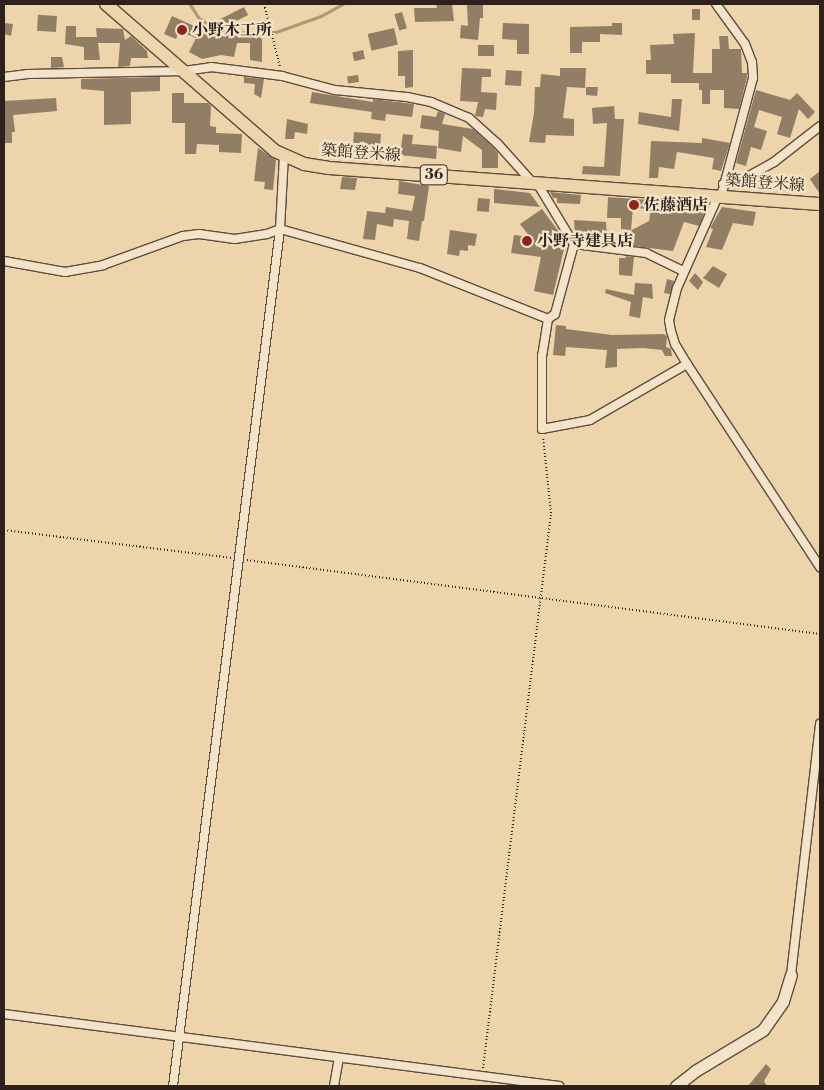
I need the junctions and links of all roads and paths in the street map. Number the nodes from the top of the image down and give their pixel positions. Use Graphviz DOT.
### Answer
graph roads {
  1 [pos="106,4"];
  2 [pos="264,4"];
  3 [pos="716,4"];
  4 [pos="184,72"];
  5 [pos="282,76"];
  6 [pos="4,77"];
  7 [pos="820,126"];
  8 [pos="284,156"];
  9 [pos="534,182"];
  10 [pos="721,192"];
  11 [pos="820,204"];
  12 [pos="280,229"];
  13 [pos="574,244"];
  14 [pos="4,261"];
  15 [pos="683,271"];
  16 [pos="548,319"];
  17 [pos="687,364"];
  18 [pos="542,429"];
  19 [pos="4,530"];
  20 [pos="239,559"];
  21 [pos="820,567"];
  22 [pos="540,598"];
  23 [pos="820,634"];
  24 [pos="820,724"];
  25 [pos="791,975"];
  26 [pos="4,1014"];
  27 [pos="179,1036"];
  28 [pos="339,1058"];
  29 [pos="482,1075"];
  30 [pos="173,1086"];
  31 [pos="334,1086"];
  32 [pos="559,1086"];
  33 [pos="676,1086"];
  1 -- 4 [label="main road, 築館登米線 / 36"];
  2 -- 5 [label="path"];
  3 -- 10 [label="street"];
  4 -- 5 [label="street"];
  4 -- 6 [label="street"];
  4 -- 8 [label="main road, 築館登米線 / 36"];
  5 -- 9 [label="street"];
  7 -- 10 [label="street"];
  8 -- 9 [label="main road, 築館登米線 / 36"];
  8 -- 12 [label="street"];
  9 -- 10 [label="main road, 築館登米線 / 36"];
  9 -- 13 [label="street"];
  10 -- 11 [label="main road, 築館登米線 / 36"];
  10 -- 15 [label="street"];
  12 -- 14 [label="street"];
  12 -- 16 [label="street"];
  12 -- 20 [label="street"];
  13 -- 15 [label="street"];
  13 -- 16 [label="street"];
  15 -- 17 [label="street"];
  16 -- 18 [label="street"];
  17 -- 18 [label="street"];
  17 -- 21 [label="street"];
  18 -- 22 [label="path"];
  19 -- 20 [label="path"];
  20 -- 22 [label="path"];
  20 -- 27 [label="street"];
  22 -- 23 [label="path"];
  22 -- 29 [label="path"];
  24 -- 25 [label="street"];
  25 -- 33 [label="street"];
  26 -- 27 [label="street"];
  27 -- 28 [label="street"];
  27 -- 30 [label="street"];
  28 -- 29 [label="street"];
  28 -- 31 [label="street"];
  29 -- 32 [label="street"];
}
